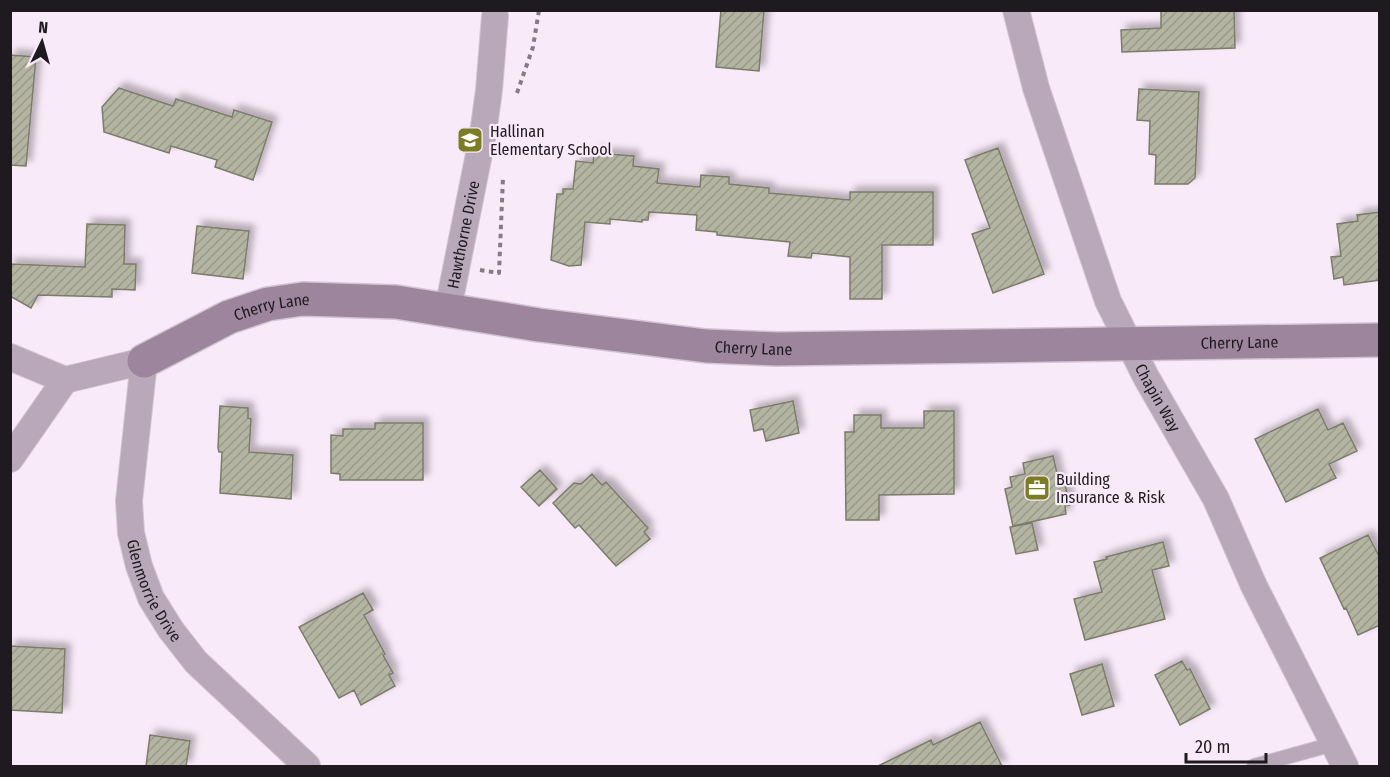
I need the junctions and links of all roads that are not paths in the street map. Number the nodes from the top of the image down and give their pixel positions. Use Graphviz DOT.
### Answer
graph roads {
  1 [pos="1016,10"];
  2 [pos="494,12"];
  3 [pos="448,309"];
  4 [pos="1380,340"];
  5 [pos="1127,343"];
  6 [pos="10,357"];
  7 [pos="144,362"];
  8 [pos="65,380"];
  9 [pos="10,459"];
  10 [pos="1333,744"];
  11 [pos="308,766"];
  12 [pos="1254,766"];
  13 [pos="1345,766"];
  1 -- 5 [label="street, Chapin Way"];
  2 -- 3 [label="street, Hawthorne Drive"];
  3 -- 5 [label="street, Cherry Lane"];
  3 -- 7 [label="street, Cherry Lane"];
  4 -- 5 [label="street, Cherry Lane"];
  5 -- 10 [label="street, Chapin Way"];
  6 -- 8 [label="street"];
  7 -- 8 [label="street"];
  7 -- 11 [label="street, Glenmorrie Drive"];
  8 -- 9 [label="street"];
  10 -- 12 [label="lane"];
  10 -- 13 [label="street, Chapin Way"];
}
